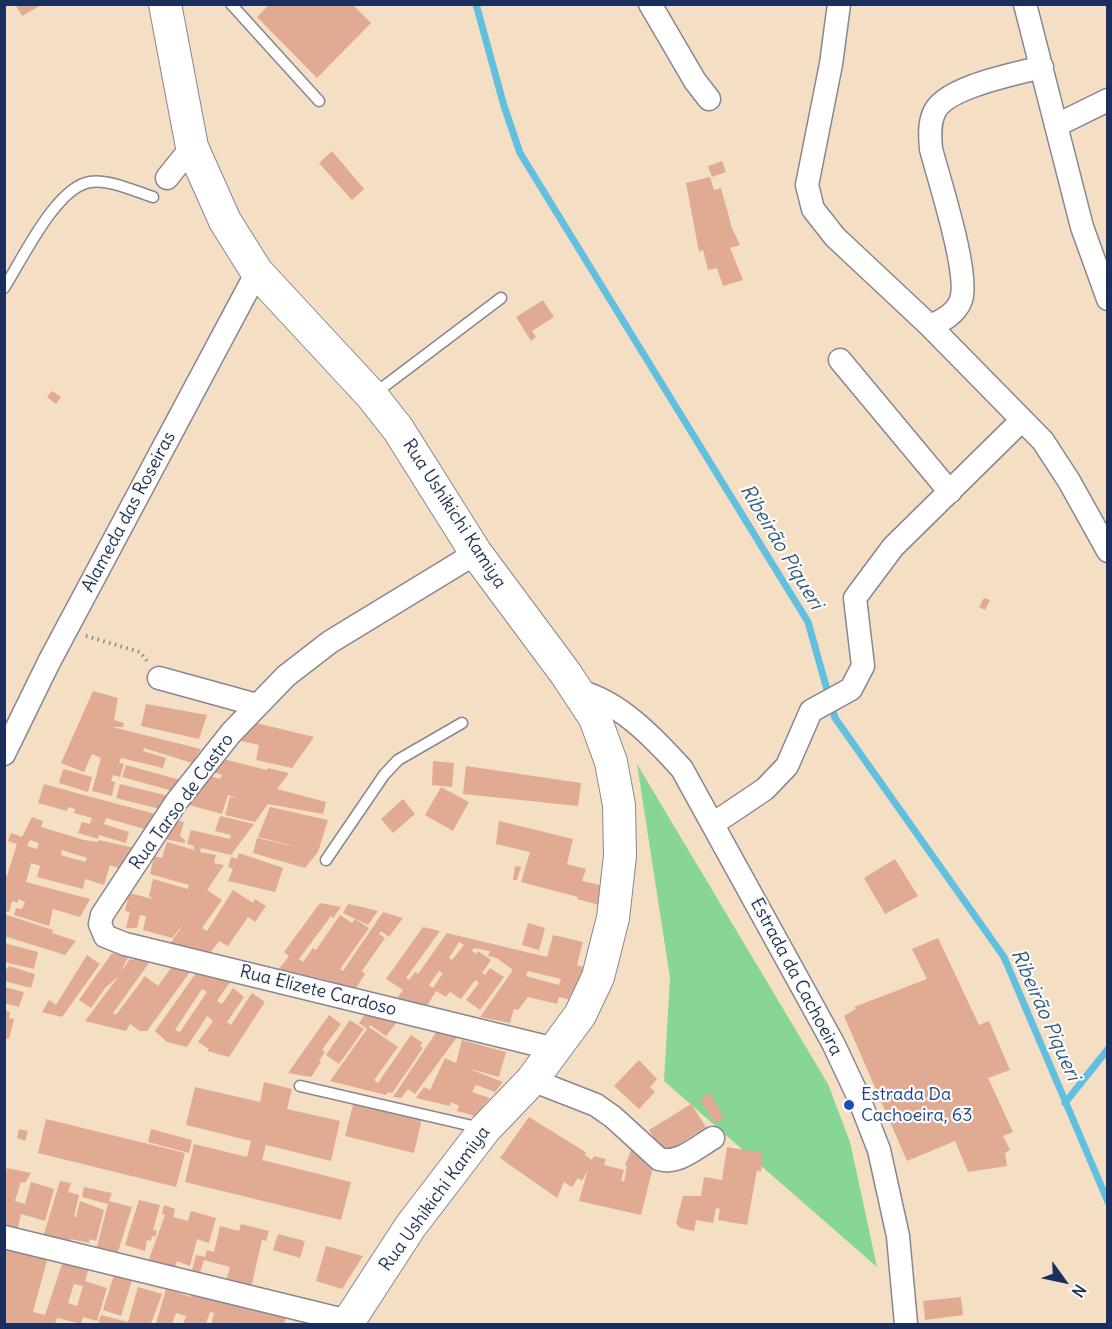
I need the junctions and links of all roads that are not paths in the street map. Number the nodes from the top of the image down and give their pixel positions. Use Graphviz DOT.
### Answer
graph roads {
  1 [pos="165,4"];
  2 [pos="231,4"];
  3 [pos="650,4"];
  4 [pos="839,4"];
  5 [pos="1025,4"];
  6 [pos="1042,67"];
  7 [pos="709,99"];
  8 [pos="1107,100"];
  9 [pos="319,101"];
  10 [pos="1057,124"];
  11 [pos="192,147"];
  12 [pos="167,178"];
  13 [pos="153,197"];
  14 [pos="1100,252"];
  15 [pos="257,272"];
  16 [pos="4,288"];
  17 [pos="501,298"];
  18 [pos="1107,299"];
  19 [pos="930,326"];
  20 [pos="840,360"];
  21 [pos="372,396"];
  22 [pos="1022,420"];
  23 [pos="950,492"];
  24 [pos="1107,551"];
  25 [pos="476,553"];
  26 [pos="159,678"];
  27 [pos="578,692"];
  28 [pos="257,705"];
  29 [pos="462,723"];
  30 [pos="4,754"];
  31 [pos="713,824"];
  32 [pos="326,860"];
  33 [pos="102,915"];
  34 [pos="555,1049"];
  35 [pos="532,1080"];
  36 [pos="300,1086"];
  37 [pos="485,1129"];
  38 [pos="713,1138"];
  39 [pos="4,1237"];
  40 [pos="348,1323"];
  41 [pos="906,1324"];
  1 -- 11 [label="main road, Rua Ushikichi Kamiya"];
  2 -- 9 [label="lane"];
  3 -- 7 [label="street"];
  4 -- 19 [label="street"];
  5 -- 6 [label="street"];
  6 -- 10 [label="street"];
  6 -- 19 [label="street"];
  8 -- 10 [label="street"];
  10 -- 14 [label="street"];
  11 -- 12 [label="street"];
  11 -- 15 [label="main road, Rua Ushikichi Kamiya"];
  13 -- 16 [label="lane"];
  14 -- 18 [label="street"];
  15 -- 21 [label="main road, Rua Ushikichi Kamiya"];
  15 -- 30 [label="street, Alameda das Roseiras"];
  17 -- 21 [label="lane"];
  19 -- 22 [label="street"];
  20 -- 23 [label="street"];
  21 -- 25 [label="main road, Rua Ushikichi Kamiya"];
  22 -- 23 [label="street"];
  22 -- 24 [label="street"];
  23 -- 31 [label="street"];
  25 -- 27 [label="main road, Rua Ushikichi Kamiya"];
  25 -- 28 [label="street, Rua Tarso de Castro"];
  26 -- 28 [label="street"];
  27 -- 31 [label="street, Estrada da Cachoeira"];
  27 -- 34 [label="main road, Rua Ushikichi Kamiya"];
  28 -- 33 [label="street, Rua Tarso de Castro"];
  29 -- 32 [label="lane"];
  31 -- 41 [label="street, Estrada da Cachoeira"];
  33 -- 34 [label="street, Rua Elizete Cardoso"];
  34 -- 35 [label="main road, Rua Ushikichi Kamiya"];
  35 -- 37 [label="main road, Rua Ushikichi Kamiya"];
  35 -- 38 [label="street"];
  36 -- 37 [label="lane"];
  37 -- 40 [label="main road, Rua Ushikichi Kamiya"];
  39 -- 40 [label="street"];
}
